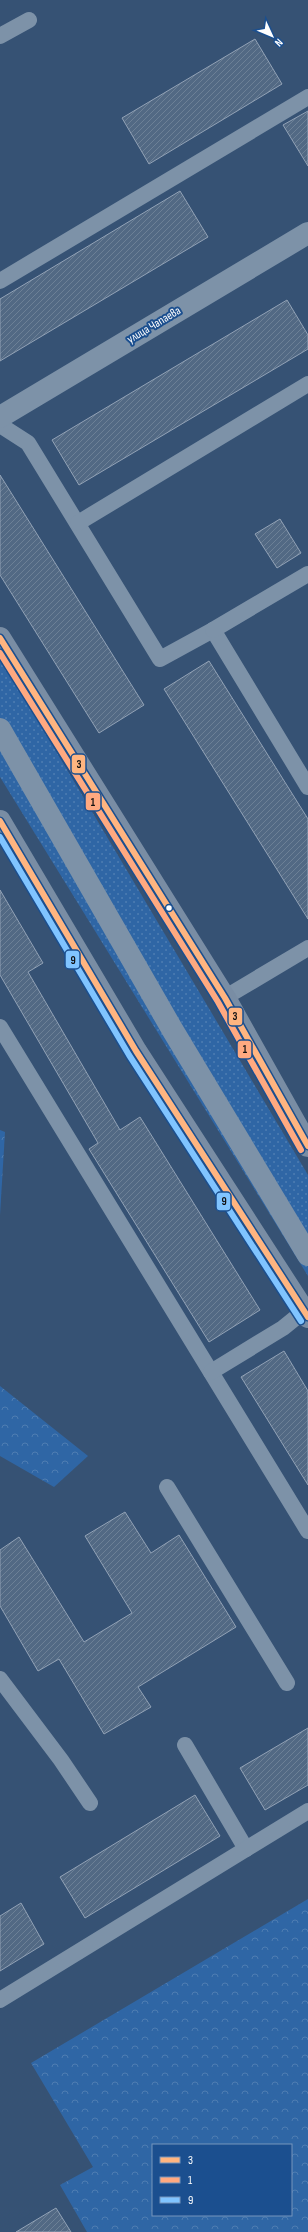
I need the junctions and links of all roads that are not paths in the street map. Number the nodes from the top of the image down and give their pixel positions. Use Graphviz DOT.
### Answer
graph roads {
  1 [pos="29,20"];
  2 [pos="0,36"];
  3 [pos="308,97"];
  4 [pos="308,233"];
  5 [pos="0,281"];
  6 [pos="308,384"];
  7 [pos="0,418"];
  8 [pos="0,425"];
  9 [pos="78,524"];
  10 [pos="308,574"];
  11 [pos="213,630"];
  12 [pos="0,638"];
  13 [pos="0,729"];
  14 [pos="308,787"];
  15 [pos="0,821"];
  16 [pos="308,948"];
  17 [pos="224,998"];
  18 [pos="0,1027"];
  19 [pos="308,1146"];
  20 [pos="308,1255"];
  21 [pos="306,1314"];
  22 [pos="211,1372"];
  23 [pos="167,1488"];
  24 [pos="308,1531"];
  25 [pos="0,1679"];
  26 [pos="287,1683"];
  27 [pos="185,1745"];
  28 [pos="90,1803"];
  29 [pos="308,1811"];
  30 [pos="246,1849"];
  31 [pos="0,2000"];
  1 -- 2 [label="lane"];
  3 -- 5 [label="lane"];
  4 -- 7 [label="street, улица Чапаева"];
  6 -- 9 [label="lane"];
  8 -- 9 [label="lane"];
  9 -- 11 [label="lane"];
  10 -- 11 [label="lane"];
  11 -- 14 [label="lane"];
  12 -- 17 [label="street"];
  13 -- 20 [label="street"];
  15 -- 21 [label="street"];
  16 -- 17 [label="lane"];
  17 -- 19 [label="street"];
  18 -- 22 [label="lane"];
  21 -- 22 [label="lane"];
  22 -- 24 [label="lane"];
  23 -- 26 [label="lane"];
  25 -- 28 [label="lane"];
  27 -- 30 [label="lane"];
  29 -- 30 [label="lane"];
  30 -- 31 [label="lane"];
}
